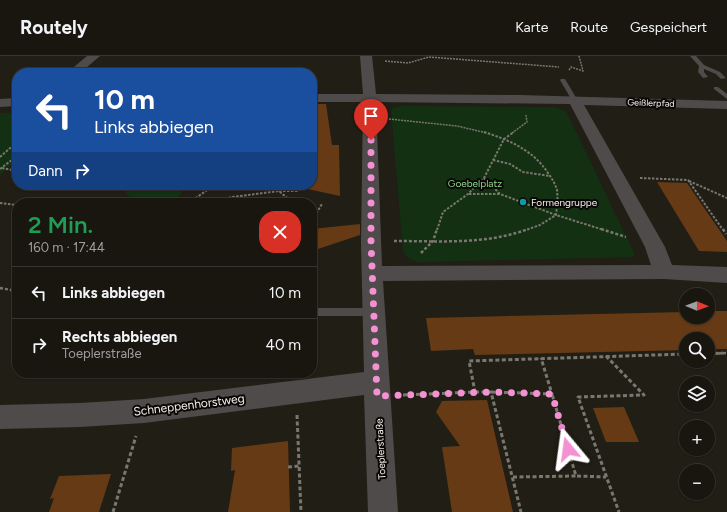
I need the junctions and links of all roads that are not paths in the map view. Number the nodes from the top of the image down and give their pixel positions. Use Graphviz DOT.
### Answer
graph roads {
  1 [pos="94,56"];
  2 [pos="366,56"];
  3 [pos="693,56"];
  4 [pos="702,66"];
  5 [pos="80,68"];
  6 [pos="705,77"];
  7 [pos="723,78"];
  8 [pos="563,80"];
  9 [pos="716,88"];
  10 [pos="727,97"];
  11 [pos="317,99"];
  12 [pos="575,101"];
  13 [pos="0,102"];
  14 [pos="12,102"];
  15 [pos="727,105"];
  16 [pos="371,108"];
  17 [pos="664,272"];
  18 [pos="372,274"];
  19 [pos="727,275"];
  20 [pos="317,312"];
  21 [pos="374,312"];
  22 [pos="377,389"];
  23 [pos="0,417"];
  24 [pos="383,512"];
  1 -- 5 [label="street"];
  2 -- 16 [label="street, Toeplerstraße"];
  3 -- 4 [label="lane"];
  4 -- 6 [label="lane"];
  4 -- 7 [label="lane"];
  8 -- 12 [label="lane"];
  9 -- 10 [label="lane"];
  11 -- 16 [label="street"];
  12 -- 15 [label="street, Geißlerpfad"];
  12 -- 16 [label="street"];
  12 -- 17 [label="street"];
  13 -- 14 [label="street"];
  16 -- 18 [label="street, Toeplerstraße"];
  17 -- 18 [label="street"];
  17 -- 19 [label="street"];
  18 -- 21 [label="street, Toeplerstraße"];
  20 -- 21 [label="lane"];
  21 -- 22 [label="street, Toeplerstraße"];
  22 -- 23 [label="street, Schneppenhorstweg"];
  22 -- 24 [label="street, Toeplerstraße"];
}
